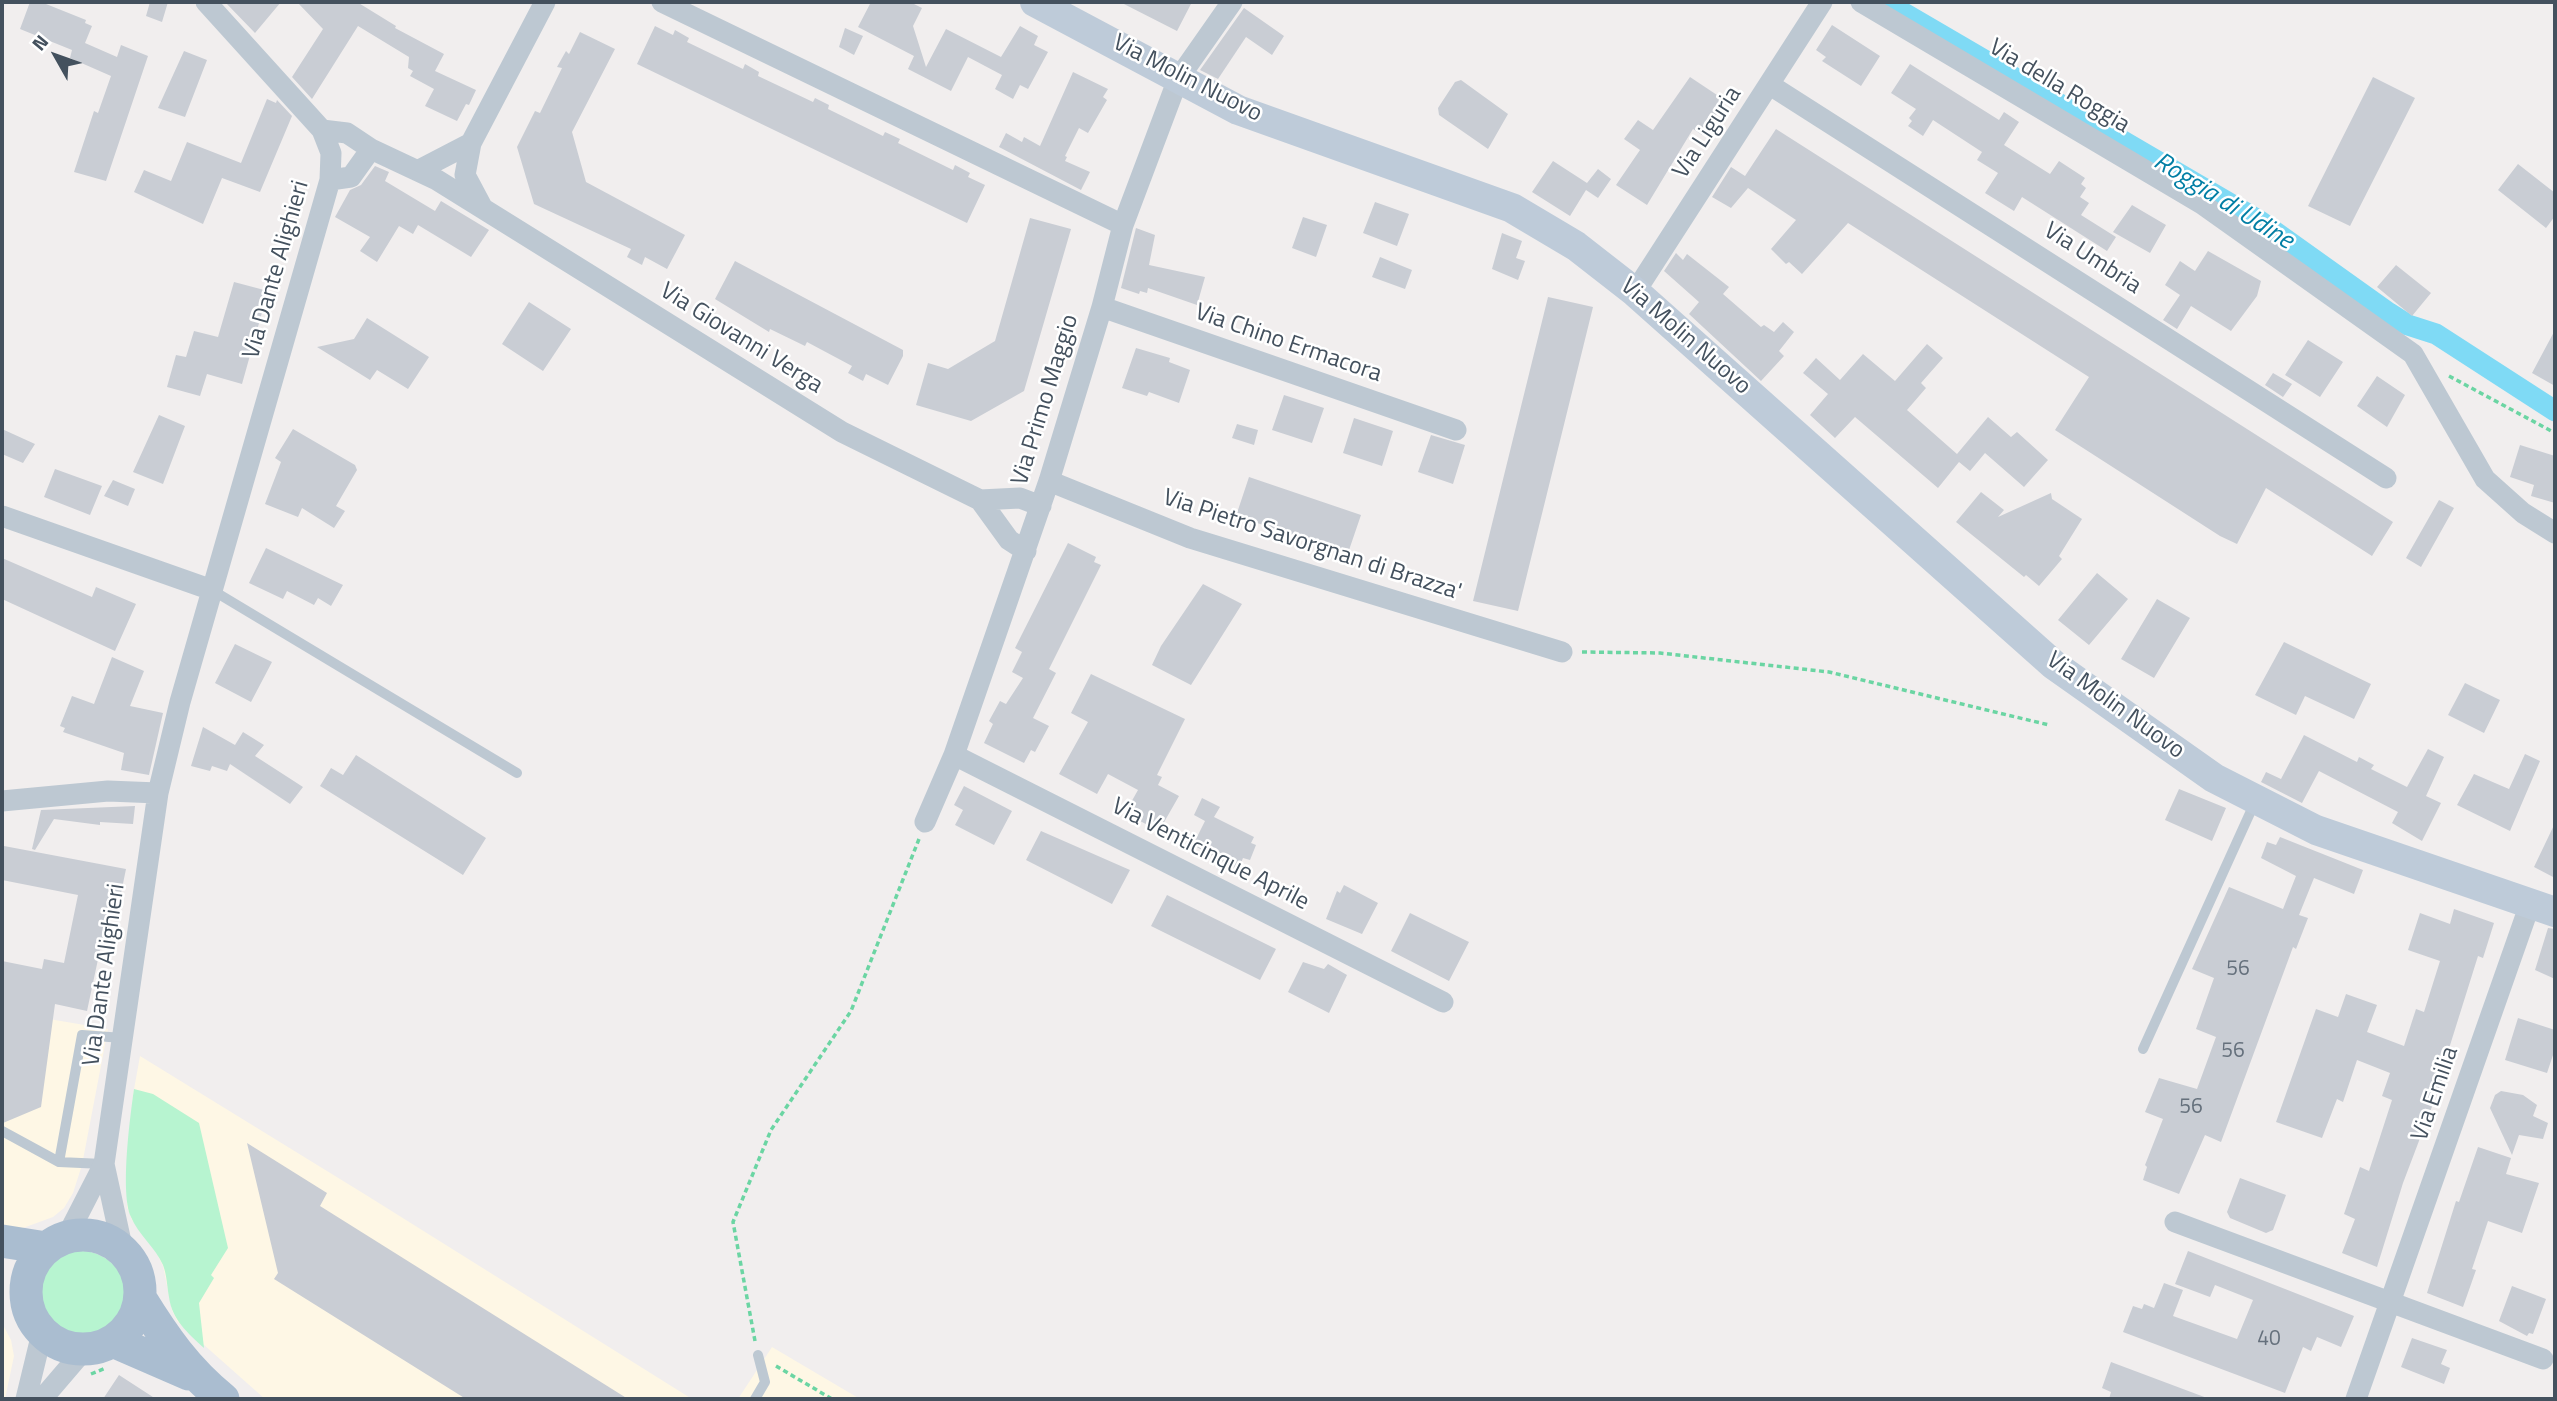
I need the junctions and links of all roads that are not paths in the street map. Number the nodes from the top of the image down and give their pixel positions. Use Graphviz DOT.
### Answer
graph roads {
  1 [pos="206,2"];
  2 [pos="545,2"];
  3 [pos="662,2"];
  4 [pos="1035,2"];
  5 [pos="1232,2"];
  6 [pos="1822,2"];
  7 [pos="1861,2"];
  8 [pos="1178,79"];
  9 [pos="1770,85"];
  10 [pos="322,130"];
  11 [pos="471,143"];
  12 [pos="371,149"];
  13 [pos="419,170"];
  14 [pos="330,180"];
  15 [pos="483,208"];
  16 [pos="1123,225"];
  17 [pos="1635,292"];
  18 [pos="1102,307"];
  19 [pos="1456,430"];
  20 [pos="2386,478"];
  21 [pos="1049,481"];
  22 [pos="980,500"];
  23 [pos="1041,506"];
  24 [pos="2,516"];
  25 [pos="2555,533"];
  26 [pos="1026,551"];
  27 [pos="212,590"];
  28 [pos="1562,652"];
  29 [pos="954,755"];
  30 [pos="517,773"];
  31 [pos="158,793"];
  32 [pos="2256,800"];
  33 [pos="2,802"];
  34 [pos="925,822"];
  35 [pos="2543,908"];
  36 [pos="1443,1002"];
  37 [pos="123,1038"];
  38 [pos="2143,1049"];
  39 [pos="2,1130"];
  40 [pos="60,1162"];
  41 [pos="104,1164"];
  42 [pos="2175,1222"];
  43 [pos="2,1241"];
  44 [pos="56,1243"];
  45 [pos="123,1251"];
  46 [pos="14,1276"];
  47 [pos="140,1298"];
  48 [pos="2392,1301"];
  49 [pos="43,1333"];
  50 [pos="758,1355"];
  51 [pos="98,1359"];
  52 [pos="2543,1359"];
  53 [pos="194,1376"];
  54 [pos="26,1399"];
  55 [pos="42,1399"];
  56 [pos="223,1399"];
  57 [pos="755,1399"];
  58 [pos="2356,1399"];
  1 -- 10 [label="street, Via Dante Alighieri"];
  2 -- 11 [label="street"];
  3 -- 16 [label="street"];
  4 -- 8 [label="main road, Via Molin Nuovo"];
  5 -- 8 [label="street, Via Primo Maggio"];
  6 -- 9 [label="street, Via Liguria"];
  7 -- 25 [label="street, Via della Roggia"];
  8 -- 16 [label="street, Via Primo Maggio"];
  8 -- 17 [label="main road, Via Molin Nuovo"];
  9 -- 17 [label="street, Via Liguria"];
  9 -- 20 [label="street, Via Umbria"];
  10 -- 12 [label="street, Via Giovanni Verga"];
  10 -- 14 [label="street, Via Dante Alighieri"];
  11 -- 13 [label="street"];
  11 -- 15 [label="street"];
  12 -- 13 [label="street, Via Giovanni Verga"];
  12 -- 14 [label="street"];
  13 -- 15 [label="street, Via Giovanni Verga"];
  14 -- 27 [label="street, Via Dante Alighieri"];
  15 -- 22 [label="street, Via Giovanni Verga"];
  16 -- 18 [label="street, Via Primo Maggio"];
  17 -- 32 [label="main road, Via Molin Nuovo"];
  18 -- 19 [label="street, Via Chino Ermacora"];
  18 -- 21 [label="street, Via Primo Maggio"];
  21 -- 23 [label="street, Via Primo Maggio"];
  21 -- 28 [label="street, Via Pietro Savorgnan di Brazza'"];
  22 -- 23 [label="street, Via Giovanni Verga"];
  22 -- 26 [label="street, Via Giovanni Verga"];
  23 -- 26 [label="street, Via Primo Maggio"];
  24 -- 27 [label="street"];
  26 -- 29 [label="street, Via Primo Maggio"];
  27 -- 30 [label="lane"];
  27 -- 31 [label="street, Via Dante Alighieri"];
  29 -- 34 [label="street, Via Primo Maggio"];
  29 -- 36 [label="street, Via Venticinque Aprile"];
  31 -- 33 [label="street"];
  31 -- 37 [label="street, Via Dante Alighieri"];
  32 -- 35 [label="main road, Via Molin Nuovo"];
  32 -- 38 [label="lane"];
  35 -- 48 [label="street, Via Emilia"];
  37 -- 40 [label="lane"];
  37 -- 41 [label="street, Via Dante Alighieri"];
  39 -- 40 [label="lane"];
  40 -- 41 [label="lane"];
  41 -- 44 [label="street, Via Dante Alighieri"];
  41 -- 45 [label="street, Via Dante Alighieri"];
  42 -- 48 [label="street"];
  43 -- 44 [label="main road"];
  44 -- 45 [label="main road"];
  44 -- 46 [label="main road"];
  45 -- 47 [label="main road"];
  46 -- 49 [label="main road"];
  47 -- 51 [label="main road"];
  47 -- 53 [label="main road"];
  48 -- 52 [label="street"];
  48 -- 58 [label="street, Via Emilia"];
  49 -- 51 [label="main road"];
  49 -- 54 [label="street"];
  50 -- 57 [label="lane"];
  51 -- 53 [label="main road"];
  51 -- 55 [label="street"];
  53 -- 56 [label="main road"];
}
